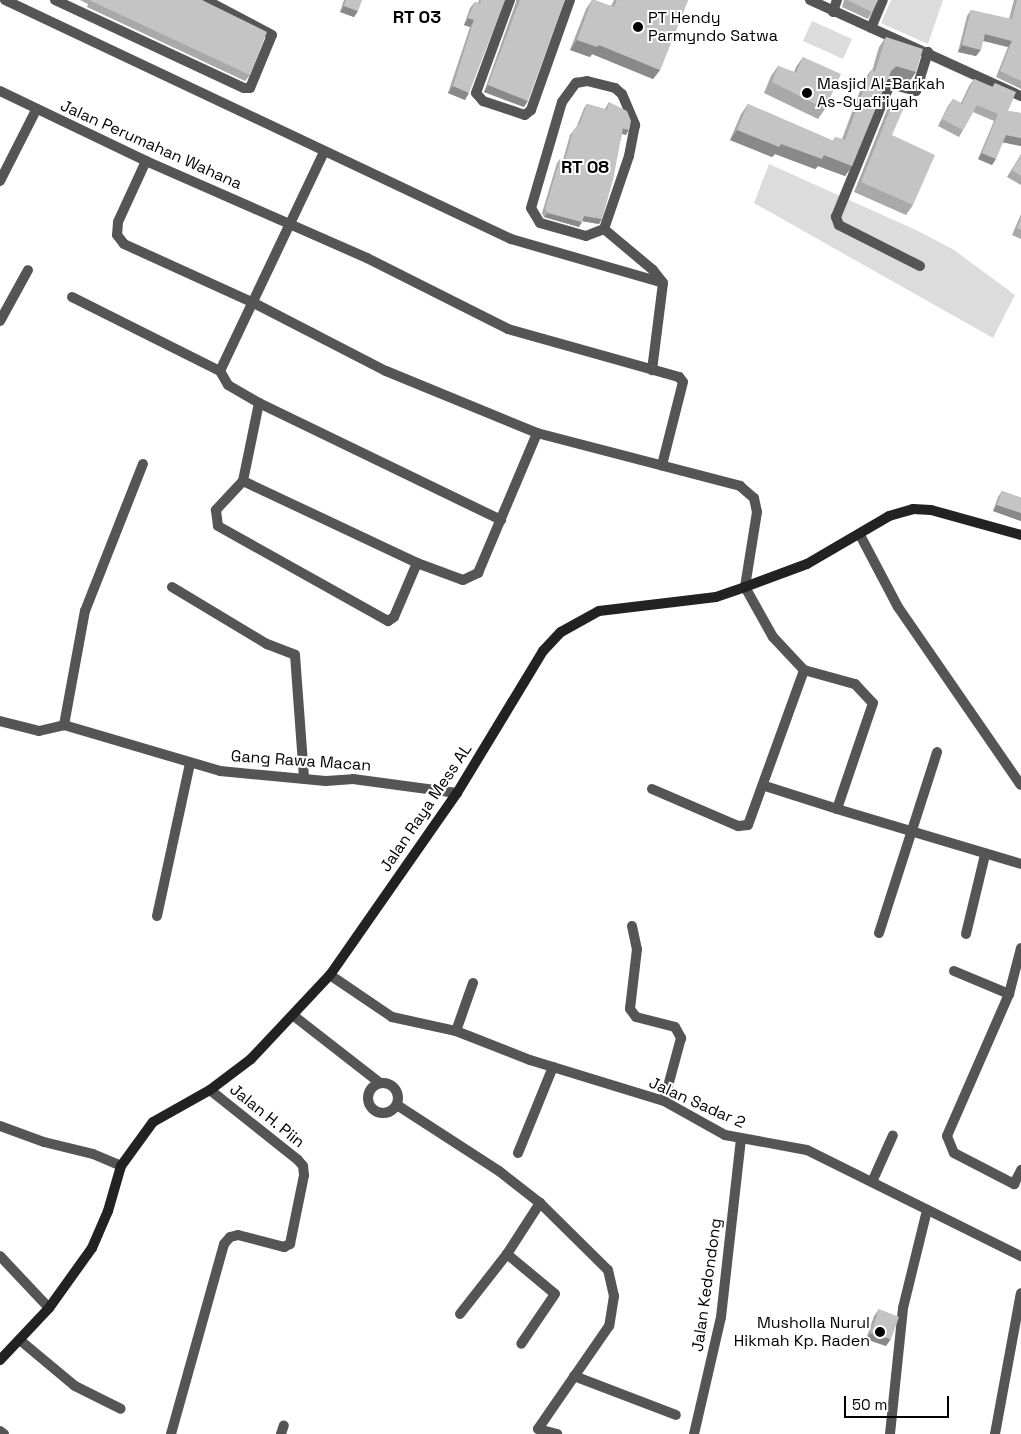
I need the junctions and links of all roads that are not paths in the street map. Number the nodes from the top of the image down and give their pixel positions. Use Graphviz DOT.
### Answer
graph roads {
  1 [pos="4,0"];
  2 [pos="55,0"];
  3 [pos="206,0"];
  4 [pos="510,0"];
  5 [pos="570,0"];
  6 [pos="810,0"];
  7 [pos="837,0"];
  8 [pos="883,0"];
  9 [pos="833,12"];
  10 [pos="871,28"];
  11 [pos="928,52"];
  12 [pos="0,91"];
  13 [pos="1021,96"];
  14 [pos="36,110"];
  15 [pos="324,152"];
  16 [pos="146,160"];
  17 [pos="0,181"];
  18 [pos="292,223"];
  19 [pos="604,229"];
  20 [pos="920,266"];
  21 [pos="28,270"];
  22 [pos="662,283"];
  23 [pos="72,297"];
  24 [pos="254,303"];
  25 [pos="0,321"];
  26 [pos="652,370"];
  27 [pos="220,371"];
  28 [pos="259,403"];
  29 [pos="537,433"];
  30 [pos="143,464"];
  31 [pos="662,465"];
  32 [pos="243,482"];
  33 [pos="501,520"];
  34 [pos="860,535"];
  35 [pos="1021,535"];
  36 [pos="417,563"];
  37 [pos="172,587"];
  38 [pos="745,587"];
  39 [pos="804,670"];
  40 [pos="0,720"];
  41 [pos="64,725"];
  42 [pos="937,752"];
  43 [pos="190,764"];
  44 [pos="304,778"];
  45 [pos="1021,785"];
  46 [pos="765,786"];
  47 [pos="652,790"];
  48 [pos="457,793"];
  49 [pos="837,809"];
  50 [pos="912,833"];
  51 [pos="985,855"];
  52 [pos="1021,864"];
  53 [pos="157,916"];
  54 [pos="632,926"];
  55 [pos="879,933"];
  56 [pos="966,934"];
  57 [pos="1021,948"];
  58 [pos="954,970"];
  59 [pos="330,975"];
  60 [pos="473,983"];
  61 [pos="1009,994"];
  62 [pos="294,1016"];
  63 [pos="456,1030"];
  64 [pos="553,1067"];
  65 [pos="380,1083"];
  66 [pos="210,1090"];
  67 [pos="664,1101"];
  68 [pos="397,1105"];
  69 [pos="0,1126"];
  70 [pos="893,1134"];
  71 [pos="741,1140"];
  72 [pos="518,1153"];
  73 [pos="120,1166"];
  74 [pos="1021,1170"];
  75 [pos="872,1182"];
  76 [pos="1017,1186"];
  77 [pos="540,1203"];
  78 [pos="927,1210"];
  79 [pos="507,1254"];
  80 [pos="0,1256"];
  81 [pos="1021,1256"];
  82 [pos="1021,1293"];
  83 [pos="1020,1306"];
  84 [pos="49,1308"];
  85 [pos="460,1314"];
  86 [pos="21,1341"];
  87 [pos="521,1344"];
  88 [pos="0,1360"];
  89 [pos="574,1376"];
  90 [pos="121,1409"];
  91 [pos="676,1415"];
  92 [pos="0,1431"];
  93 [pos="537,1431"];
  94 [pos="4,1434"];
  95 [pos="171,1434"];
  96 [pos="557,1434"];
  97 [pos="694,1434"];
  98 [pos="890,1434"];
  99 [pos="995,1434"];
  1 -- 15 [label="street"];
  2 -- 3 [label="street"];
  4 -- 5 [label="street"];
  6 -- 9 [label="street"];
  7 -- 9 [label="street"];
  8 -- 10 [label="street"];
  9 -- 10 [label="street"];
  10 -- 11 [label="street"];
  11 -- 13 [label="street"];
  11 -- 20 [label="street"];
  12 -- 14 [label="street, Jalan Perumahan Wahana"];
  14 -- 16 [label="street, Jalan Perumahan Wahana"];
  14 -- 17 [label="street"];
  15 -- 18 [label="street"];
  15 -- 22 [label="street"];
  16 -- 18 [label="street, Jalan Perumahan Wahana"];
  16 -- 24 [label="street"];
  18 -- 24 [label="street"];
  18 -- 26 [label="street, Jalan Perumahan Wahana"];
  19 -- 19 [label="street"];
  19 -- 22 [label="street"];
  21 -- 25 [label="street"];
  22 -- 26 [label="street"];
  23 -- 27 [label="street"];
  24 -- 27 [label="street"];
  24 -- 29 [label="street"];
  26 -- 31 [label="street, Jalan Perumahan Wahana"];
  27 -- 28 [label="street"];
  28 -- 32 [label="street"];
  28 -- 33 [label="street"];
  29 -- 31 [label="street"];
  29 -- 33 [label="street"];
  30 -- 41 [label="street"];
  31 -- 38 [label="street"];
  32 -- 36 [label="street"];
  32 -- 36 [label="street"];
  33 -- 36 [label="street"];
  34 -- 35 [label="street, Jalan Raya Mess AL"];
  34 -- 38 [label="street, Jalan Raya Mess AL"];
  34 -- 45 [label="street"];
  37 -- 44 [label="street"];
  38 -- 39 [label="street"];
  38 -- 48 [label="street, Jalan Raya Mess AL"];
  39 -- 46 [label="street"];
  39 -- 49 [label="street"];
  40 -- 41 [label="street"];
  41 -- 43 [label="street, Gang Rawa Macan"];
  42 -- 50 [label="street"];
  43 -- 44 [label="street, Gang Rawa Macan"];
  43 -- 53 [label="street"];
  44 -- 48 [label="street, Gang Rawa Macan"];
  46 -- 47 [label="street"];
  46 -- 49 [label="street"];
  48 -- 59 [label="street, Jalan Raya Mess AL"];
  49 -- 50 [label="street"];
  50 -- 51 [label="street"];
  50 -- 55 [label="street"];
  51 -- 52 [label="street"];
  51 -- 56 [label="street"];
  54 -- 67 [label="street"];
  57 -- 61 [label="street"];
  58 -- 61 [label="street"];
  59 -- 62 [label="street, Jalan Raya Mess AL"];
  59 -- 63 [label="street, Jalan Sadar 2"];
  60 -- 63 [label="street"];
  61 -- 76 [label="street"];
  62 -- 65 [label="street"];
  62 -- 66 [label="street, Jalan Raya Mess AL"];
  63 -- 64 [label="street, Jalan Sadar 2"];
  64 -- 67 [label="street, Jalan Sadar 2"];
  64 -- 72 [label="street"];
  65 -- 68 [label="street"];
  65 -- 68 [label="street"];
  66 -- 73 [label="street, Jalan Raya Mess AL"];
  66 -- 95 [label="street, Jalan H. Piin"];
  67 -- 71 [label="street, Jalan Sadar 2"];
  68 -- 77 [label="street"];
  69 -- 73 [label="street"];
  70 -- 75 [label="street"];
  71 -- 75 [label="street, Jalan Sadar 2"];
  71 -- 97 [label="street, Jalan Kedondong"];
  73 -- 84 [label="street, Jalan Raya Mess AL"];
  74 -- 76 [label="street"];
  75 -- 78 [label="street, Jalan Sadar 2"];
  77 -- 79 [label="street"];
  77 -- 89 [label="street"];
  78 -- 81 [label="street, Jalan Sadar 2"];
  78 -- 98 [label="street"];
  79 -- 85 [label="street"];
  79 -- 87 [label="street"];
  80 -- 84 [label="street"];
  82 -- 83 [label="street"];
  83 -- 99 [label="street"];
  84 -- 86 [label="street, Jalan Raya Mess AL"];
  86 -- 88 [label="street, Jalan Raya Mess AL"];
  86 -- 90 [label="street"];
  89 -- 91 [label="street"];
  89 -- 93 [label="street"];
  92 -- 94 [label="street"];
  93 -- 96 [label="street"];
}
